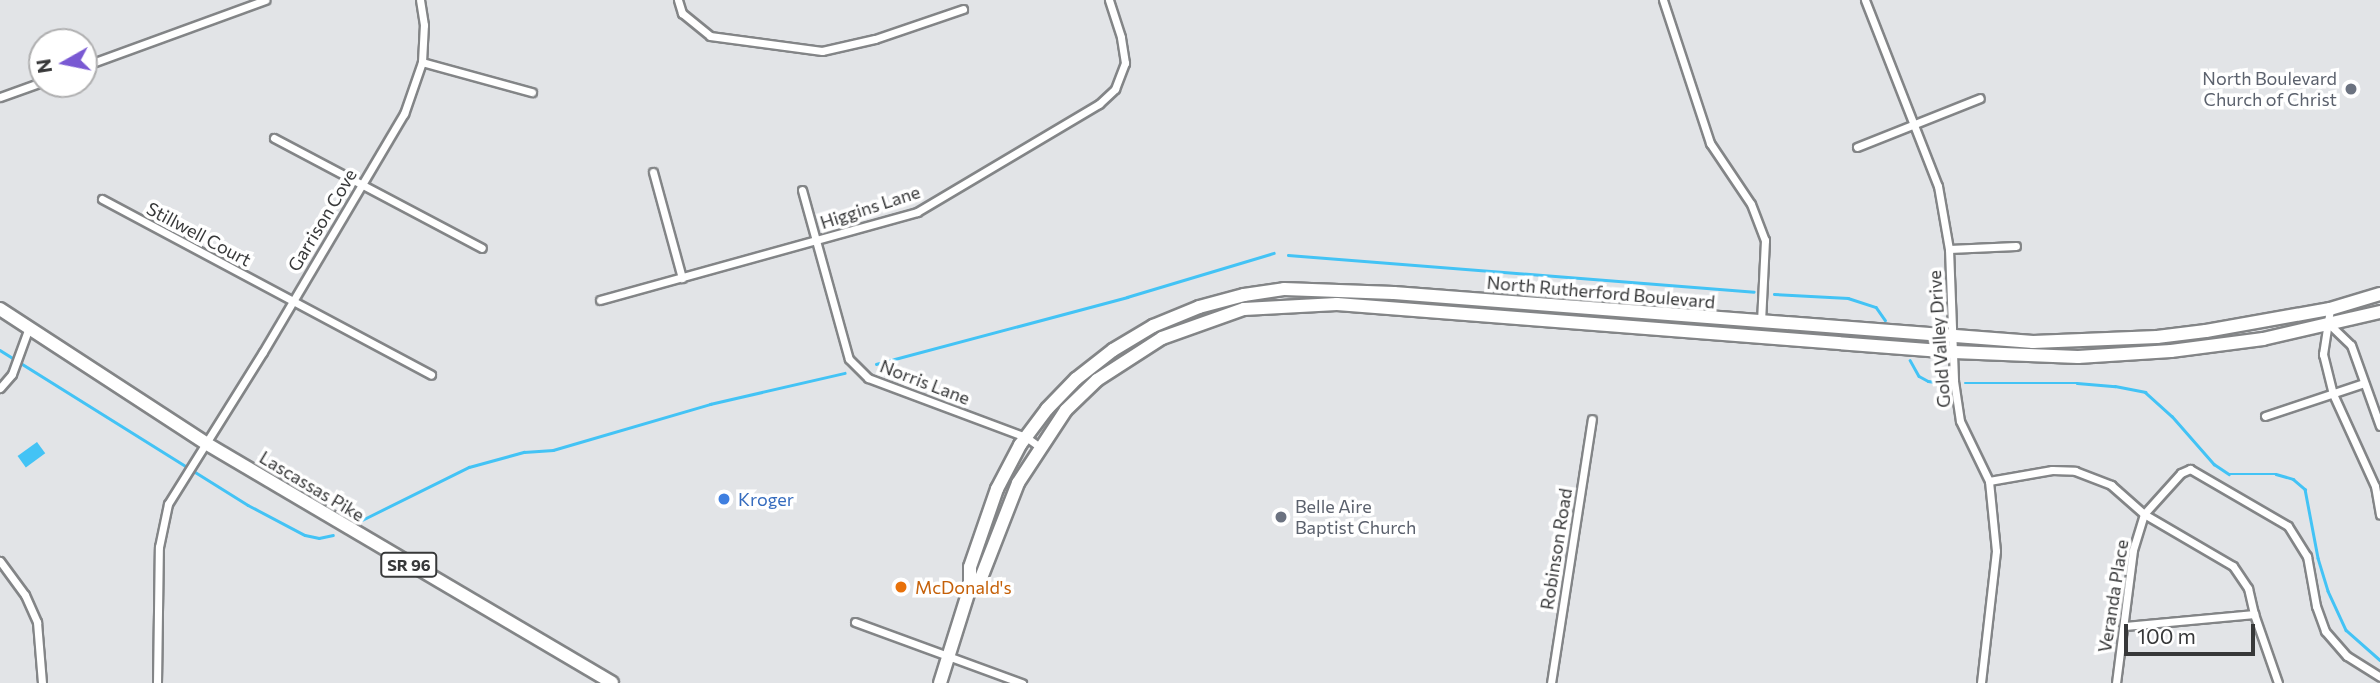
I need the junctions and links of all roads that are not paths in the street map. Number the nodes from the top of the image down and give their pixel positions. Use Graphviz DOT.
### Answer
graph roads {
  1 [pos="265,0"];
  2 [pos="420,0"];
  3 [pos="678,0"];
  4 [pos="1109,0"];
  5 [pos="1663,0"];
  6 [pos="1865,0"];
  7 [pos="963,9"];
  8 [pos="98,61"];
  9 [pos="422,62"];
  10 [pos="28,87"];
  11 [pos="532,92"];
  12 [pos="0,97"];
  13 [pos="1980,98"];
  14 [pos="1915,124"];
  15 [pos="274,138"];
  16 [pos="1857,147"];
  17 [pos="653,173"];
  18 [pos="360,185"];
  19 [pos="802,190"];
  20 [pos="102,199"];
  21 [pos="815,241"];
  22 [pos="2016,246"];
  23 [pos="482,248"];
  24 [pos="1949,249"];
  25 [pos="682,278"];
  26 [pos="2380,294"];
  27 [pos="600,300"];
  28 [pos="291,302"];
  29 [pos="0,309"];
  30 [pos="2330,309"];
  31 [pos="2380,312"];
  32 [pos="1760,322"];
  33 [pos="2329,324"];
  34 [pos="28,330"];
  35 [pos="1954,338"];
  36 [pos="1954,352"];
  37 [pos="431,375"];
  38 [pos="2364,383"];
  39 [pos="0,388"];
  40 [pos="2333,394"];
  41 [pos="2265,416"];
  42 [pos="1592,419"];
  43 [pos="2380,426"];
  44 [pos="1026,437"];
  45 [pos="207,444"];
  46 [pos="1040,447"];
  47 [pos="1989,481"];
  48 [pos="2144,514"];
  49 [pos="2380,515"];
  50 [pos="0,561"];
  51 [pos="970,587"];
  52 [pos="2253,614"];
  53 [pos="855,622"];
  54 [pos="2125,626"];
  55 [pos="948,657"];
  56 [pos="2380,677"];
  57 [pos="42,683"];
  58 [pos="157,683"];
  59 [pos="612,683"];
  60 [pos="940,683"];
  61 [pos="1023,683"];
  62 [pos="1551,683"];
  63 [pos="1981,683"];
  64 [pos="2116,683"];
  65 [pos="2278,683"];
  1 -- 8 [label="street"];
  2 -- 9 [label="street, Garrison Cove"];
  3 -- 7 [label="street"];
  4 -- 21 [label="street, Higgins Lane"];
  5 -- 32 [label="street"];
  6 -- 14 [label="street, Gold Valley Drive"];
  9 -- 11 [label="street"];
  9 -- 18 [label="street, Garrison Cove"];
  10 -- 12 [label="street"];
  13 -- 14 [label="street"];
  14 -- 16 [label="street"];
  14 -- 24 [label="street, Gold Valley Drive"];
  15 -- 18 [label="street"];
  17 -- 25 [label="street"];
  18 -- 23 [label="street"];
  18 -- 28 [label="street, Garrison Cove"];
  19 -- 21 [label="street, Norris Lane"];
  20 -- 28 [label="street, Stillwell Court"];
  21 -- 25 [label="street, Higgins Lane"];
  21 -- 44 [label="street, Norris Lane"];
  22 -- 24 [label="street"];
  24 -- 35 [label="street, Gold Valley Drive"];
  25 -- 27 [label="street, Higgins Lane"];
  26 -- 30 [label="main road, North Rutherford Boulevard"];
  28 -- 37 [label="street, Stillwell Court"];
  28 -- 45 [label="street, Garrison Cove"];
  29 -- 34 [label="main road, Lascassas Pike / SR 96"];
  30 -- 33 [label="street"];
  30 -- 35 [label="main road, North Rutherford Boulevard"];
  31 -- 33 [label="main road, North Rutherford Boulevard"];
  32 -- 35 [label="main road, North Rutherford Boulevard"];
  32 -- 44 [label="main road, North Rutherford Boulevard"];
  33 -- 36 [label="main road, North Rutherford Boulevard"];
  33 -- 38 [label="street"];
  33 -- 40 [label="street"];
  34 -- 39 [label="street"];
  34 -- 45 [label="main road, Lascassas Pike / SR 96"];
  35 -- 36 [label="street, Gold Valley Drive"];
  36 -- 46 [label="main road, North Rutherford Boulevard"];
  36 -- 47 [label="street, Gold Valley Drive"];
  38 -- 40 [label="street"];
  38 -- 43 [label="street"];
  40 -- 41 [label="street"];
  40 -- 49 [label="street"];
  42 -- 62 [label="street, Robinson Road"];
  44 -- 46 [label="street, Norris Lane"];
  44 -- 51 [label="main road, North Rutherford Boulevard"];
  45 -- 58 [label="street, Garrison Cove"];
  45 -- 59 [label="main road, Lascassas Pike / SR 96"];
  46 -- 51 [label="main road, North Rutherford Boulevard"];
  47 -- 48 [label="street"];
  47 -- 63 [label="street, Gold Valley Drive"];
  48 -- 52 [label="street"];
  48 -- 54 [label="street, Veranda Place"];
  48 -- 56 [label="street"];
  50 -- 57 [label="street"];
  51 -- 55 [label="main road, North Rutherford Boulevard"];
  52 -- 54 [label="street"];
  52 -- 65 [label="street"];
  53 -- 55 [label="street"];
  54 -- 64 [label="street, Veranda Place"];
  55 -- 60 [label="main road, North Rutherford Boulevard"];
  55 -- 61 [label="street"];
}
